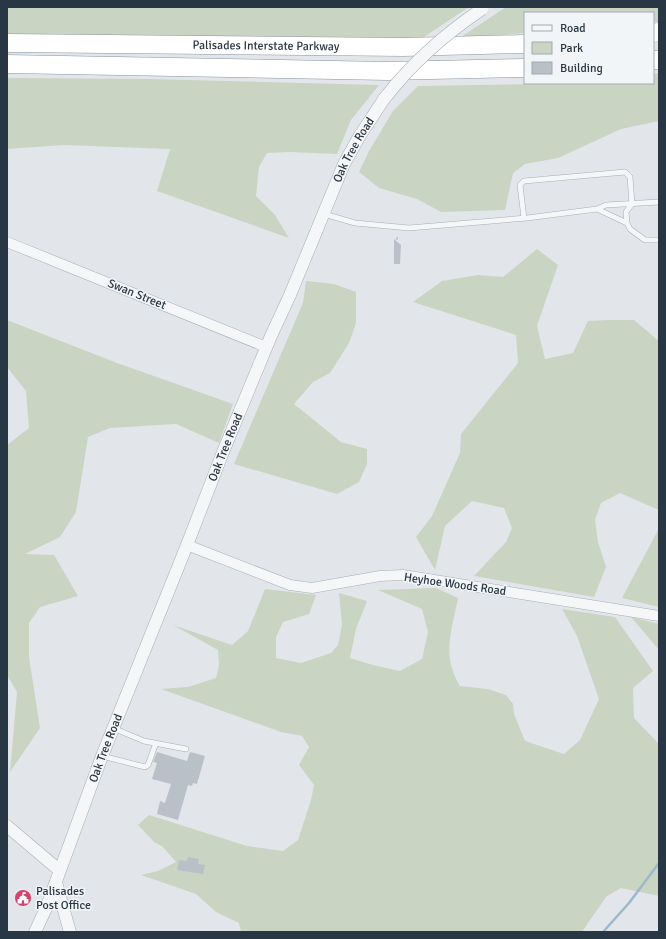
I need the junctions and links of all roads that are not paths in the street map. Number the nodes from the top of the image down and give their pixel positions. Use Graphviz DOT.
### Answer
graph roads {
  1 [pos="484,8"];
  2 [pos="7,43"];
  3 [pos="524,44"];
  4 [pos="7,64"];
  5 [pos="524,68"];
  6 [pos="659,202"];
  7 [pos="632,204"];
  8 [pos="597,209"];
  9 [pos="323,214"];
  10 [pos="524,218"];
  11 [pos="627,223"];
  12 [pos="659,240"];
  13 [pos="7,242"];
  14 [pos="266,347"];
  15 [pos="187,546"];
  16 [pos="659,616"];
  17 [pos="113,728"];
  18 [pos="156,743"];
  19 [pos="186,749"];
  20 [pos="102,756"];
  21 [pos="7,826"];
  22 [pos="60,870"];
  23 [pos="56,882"];
  24 [pos="35,932"];
  25 [pos="70,932"];
  1 -- 9 [label="street, Oak Tree Road, bridge"];
  2 -- 3 [label="highway, Palisades Interstate Parkway"];
  4 -- 5 [label="highway, Palisades Interstate Parkway"];
  6 -- 7 [label="lane"];
  7 -- 8 [label="lane"];
  7 -- 10 [label="lane"];
  7 -- 11 [label="lane"];
  8 -- 10 [label="lane"];
  8 -- 11 [label="lane"];
  9 -- 10 [label="lane"];
  9 -- 14 [label="street, Oak Tree Road"];
  11 -- 12 [label="lane"];
  13 -- 14 [label="street, Swan Street"];
  14 -- 15 [label="street, Oak Tree Road"];
  15 -- 16 [label="street, Heyhoe Woods Road"];
  15 -- 17 [label="street, Oak Tree Road"];
  17 -- 18 [label="lane"];
  17 -- 20 [label="street, Oak Tree Road"];
  18 -- 19 [label="lane"];
  18 -- 20 [label="lane"];
  20 -- 22 [label="street, Oak Tree Road"];
  21 -- 22 [label="street"];
  22 -- 23 [label="street, Oak Tree Road"];
  23 -- 24 [label="street, Oak Tree Road"];
  23 -- 25 [label="street"];
}
